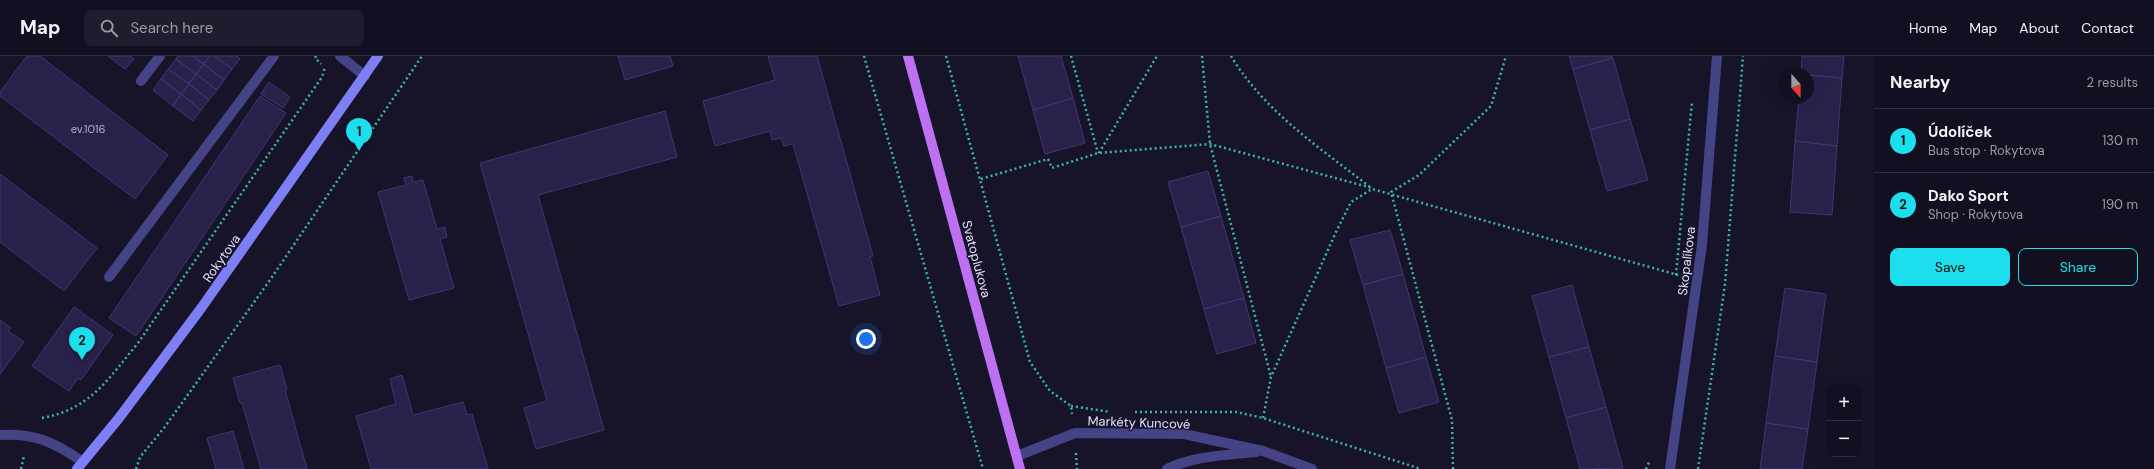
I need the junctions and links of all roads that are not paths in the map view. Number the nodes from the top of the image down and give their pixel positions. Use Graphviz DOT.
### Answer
graph roads {
  1 [pos="160,56"];
  2 [pos="274,56"];
  3 [pos="340,56"];
  4 [pos="378,56"];
  5 [pos="908,56"];
  6 [pos="1717,56"];
  7 [pos="365,76"];
  8 [pos="141,82"];
  9 [pos="109,276"];
  10 [pos="5,435"];
  11 [pos="1264,451"];
  12 [pos="1017,456"];
  13 [pos="80,465"];
  14 [pos="1020,469"];
  15 [pos="1167,469"];
  16 [pos="1312,469"];
  17 [pos="1670,469"];
  1 -- 8 [label="street"];
  2 -- 9 [label="street"];
  3 -- 7 [label="street"];
  4 -- 7 [label="main road, Rokytova"];
  5 -- 12 [label="main road, Svatoplukova"];
  6 -- 17 [label="street, Skopalíkova"];
  7 -- 13 [label="main road, Rokytova"];
  10 -- 13 [label="street"];
  11 -- 12 [label="street, Markéty Kuncové"];
  11 -- 15 [label="street, Markéty Kuncové"];
  11 -- 16 [label="street, Markéty Kuncové"];
  12 -- 14 [label="main road, Svatoplukova"];
}
